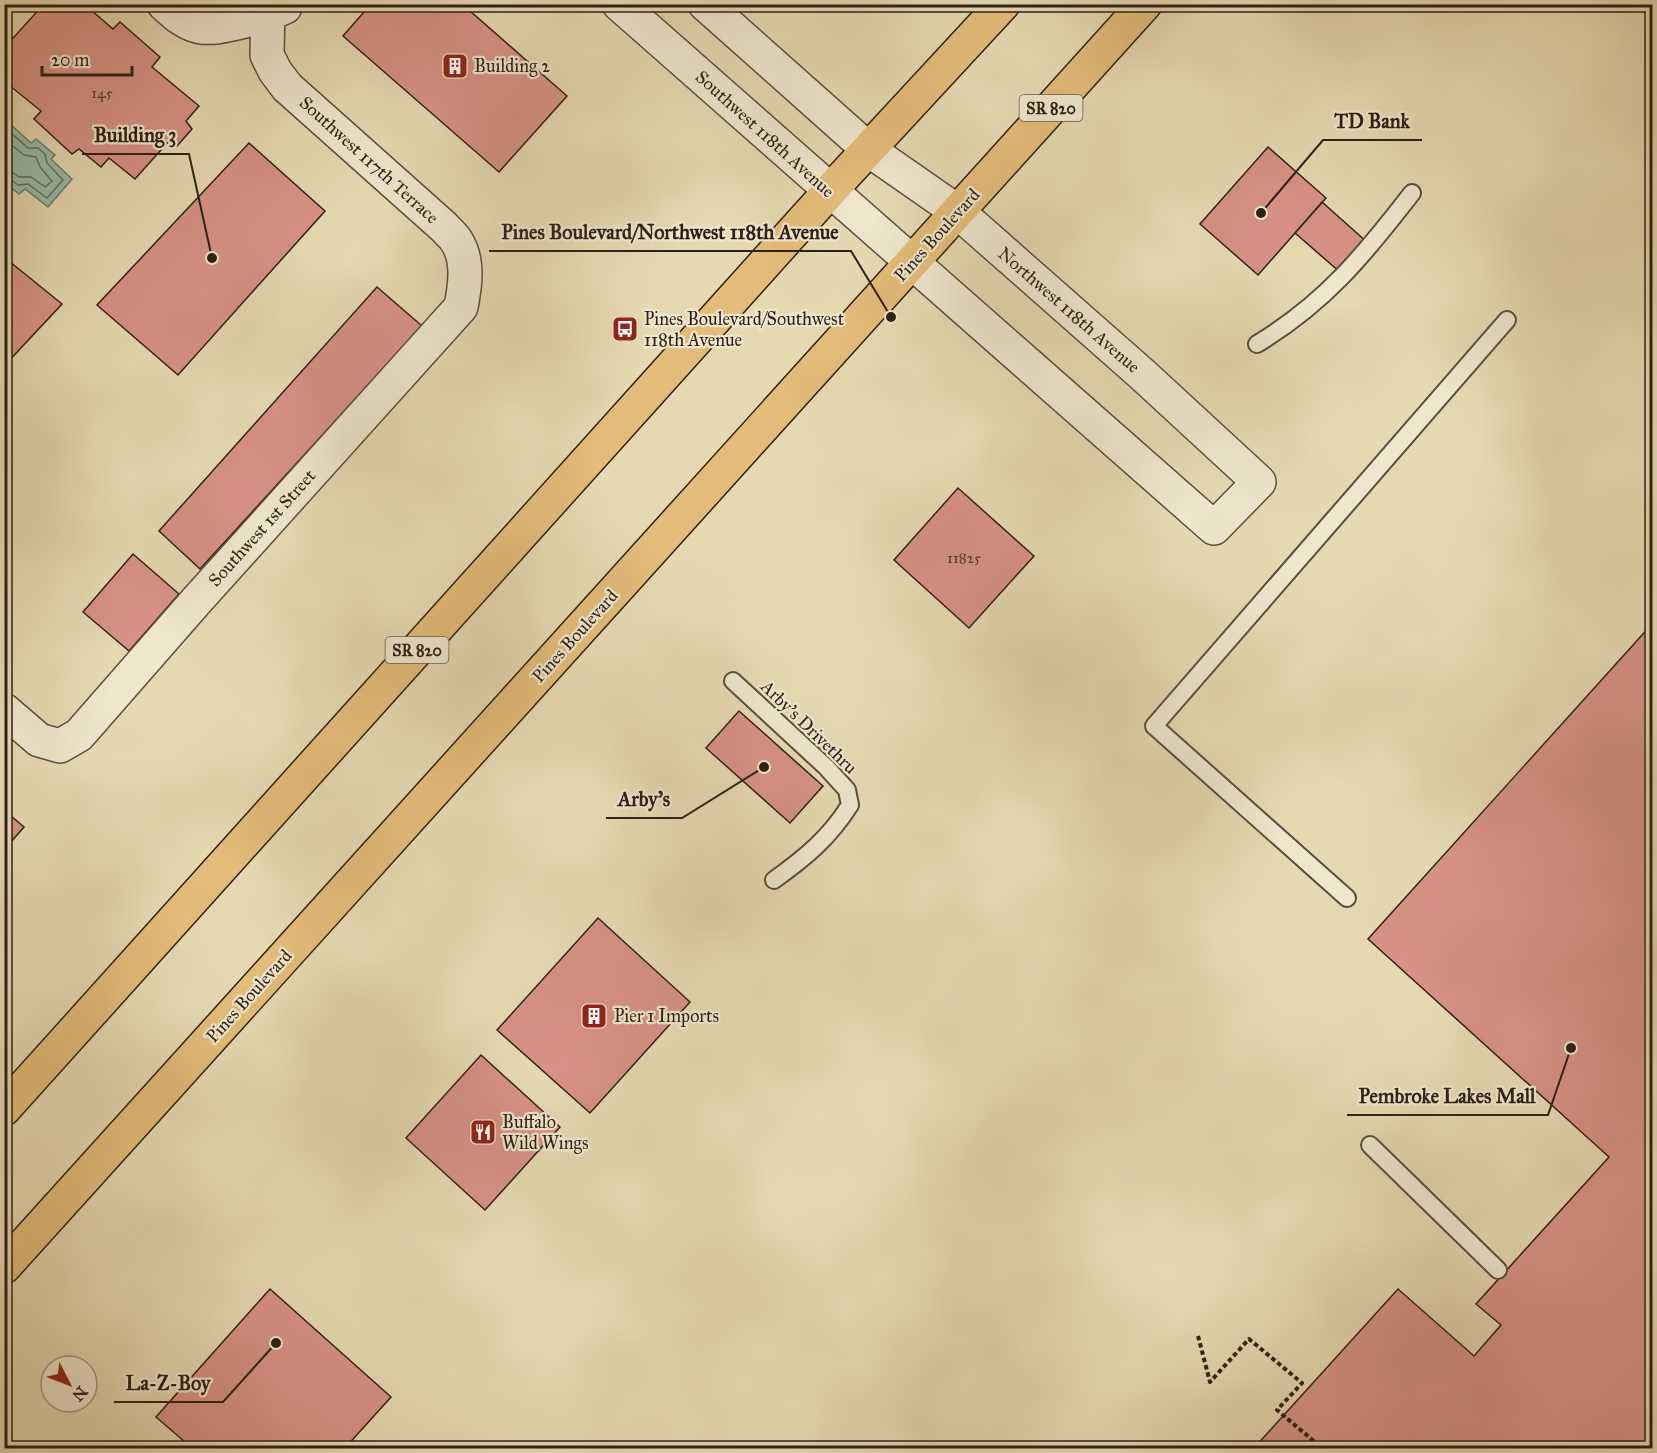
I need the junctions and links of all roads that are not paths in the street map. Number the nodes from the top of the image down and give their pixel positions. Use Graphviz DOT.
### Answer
graph roads {
  1 [pos="164,4"];
  2 [pos="619,4"];
  3 [pos="705,4"];
  4 [pos="1004,4"];
  5 [pos="1145,4"];
  6 [pos="275,8"];
  7 [pos="869,150"];
  8 [pos="829,192"];
  9 [pos="1412,193"];
  10 [pos="958,212"];
  11 [pos="912,263"];
  12 [pos="460,307"];
  13 [pos="1507,320"];
  14 [pos="1257,344"];
  15 [pos="733,681"];
  16 [pos="4,710"];
  17 [pos="774,880"];
  18 [pos="1347,898"];
  19 [pos="4,1109"];
  20 [pos="1370,1145"];
  21 [pos="4,1267"];
  22 [pos="1498,1270"];
  1 -- 6 [label="street, Southwest 117th Terrace"];
  2 -- 8 [label="street, Southwest 118th Avenue"];
  3 -- 7 [label="street"];
  4 -- 7 [label="highway, SR 820"];
  5 -- 10 [label="highway, Pines Boulevard / SR 820"];
  6 -- 12 [label="street, Southwest 117th Terrace"];
  7 -- 8 [label="highway, SR 820"];
  7 -- 10 [label="street, Northwest 118th Avenue"];
  8 -- 11 [label="street, Southwest 118th Avenue"];
  8 -- 19 [label="highway, SR 820"];
  9 -- 14 [label="lane"];
  10 -- 11 [label="highway, Pines Boulevard / SR 820"];
  10 -- 11 [label="street, Northwest 118th Avenue"];
  11 -- 21 [label="highway, Pines Boulevard / SR 820"];
  12 -- 16 [label="street, Southwest 1st Street"];
  13 -- 18 [label="lane"];
  15 -- 17 [label="lane, Arby's Drivethru"];
  20 -- 22 [label="lane"];
}
